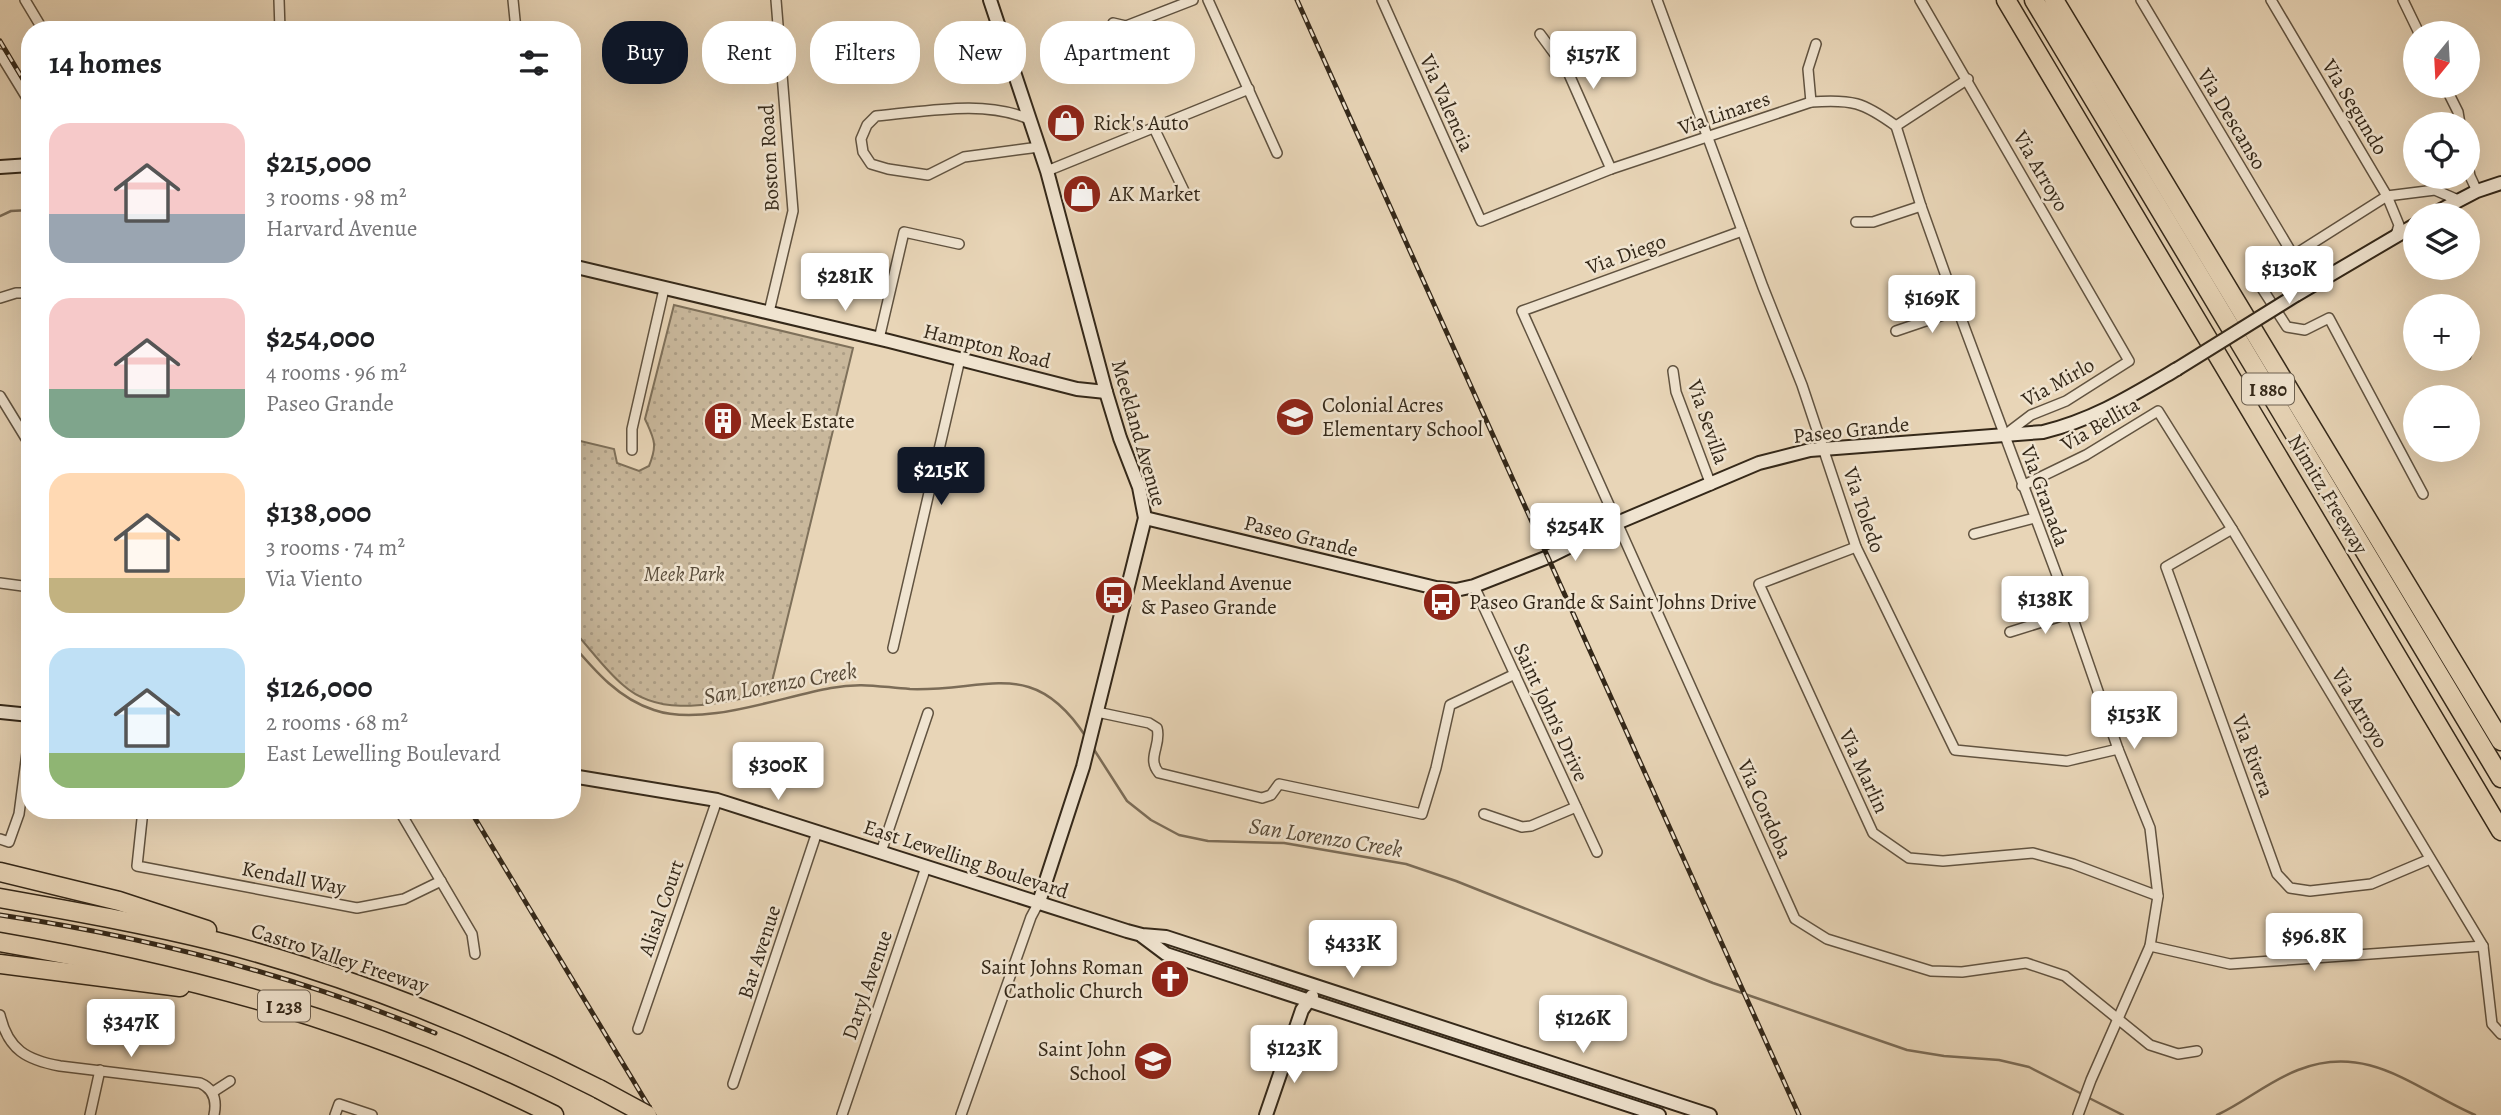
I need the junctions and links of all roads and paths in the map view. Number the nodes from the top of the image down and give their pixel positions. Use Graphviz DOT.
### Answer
graph roads {
  1 [pos="25,0"];
  2 [pos="279,0"];
  3 [pos="513,0"];
  4 [pos="776,0"];
  5 [pos="990,0"];
  6 [pos="1193,0"];
  7 [pos="1208,0"];
  8 [pos="1382,0"];
  9 [pos="1657,0"];
  10 [pos="1920,0"];
  11 [pos="2006,0"];
  12 [pos="2034,0"];
  13 [pos="2054,0"];
  14 [pos="2141,0"];
  15 [pos="2271,0"];
  16 [pos="2403,0"];
  17 [pos="38,21"];
  18 [pos="280,21"];
  19 [pos="515,21"];
  20 [pos="1139,21"];
  21 [pos="2413,21"];
  22 [pos="1540,34"];
  23 [pos="1816,44"];
  24 [pos="0,54"];
  25 [pos="1968,79"];
  26 [pos="21,88"];
  27 [pos="1249,89"];
  28 [pos="1811,102"];
  29 [pos="1028,118"];
  30 [pos="1896,126"];
  31 [pos="1153,128"];
  32 [pos="1710,138"];
  33 [pos="1039,147"];
  34 [pos="1277,153"];
  35 [pos="21,166"];
  36 [pos="0,167"];
  37 [pos="1611,169"];
  38 [pos="1047,172"];
  39 [pos="2501,183"];
  40 [pos="2477,191"];
  41 [pos="1185,193"];
  42 [pos="2387,196"];
  43 [pos="2458,200"];
  44 [pos="2453,203"];
  45 [pos="1921,206"];
  46 [pos="1480,221"];
  47 [pos="1856,222"];
  48 [pos="1742,231"];
  49 [pos="2403,231"];
  50 [pos="2396,235"];
  51 [pos="959,244"];
  52 [pos="2293,255"];
  53 [pos="581,268"];
  54 [pos="664,289"];
  55 [pos="21,293"];
  56 [pos="0,298"];
  57 [pos="1958,310"];
  58 [pos="1522,311"];
  59 [pos="769,312"];
  60 [pos="1896,331"];
  61 [pos="879,338"];
  62 [pos="960,359"];
  63 [pos="2129,361"];
  64 [pos="1674,371"];
  65 [pos="1106,392"];
  66 [pos="0,397"];
  67 [pos="2158,411"];
  68 [pos="21,431"];
  69 [pos="2004,435"];
  70 [pos="1824,449"];
  71 [pos="632,450"];
  72 [pos="1711,485"];
  73 [pos="2022,486"];
  74 [pos="2423,494"];
  75 [pos="1145,518"];
  76 [pos="2034,519"];
  77 [pos="1617,523"];
  78 [pos="2232,529"];
  79 [pos="1974,534"];
  80 [pos="1856,547"];
  81 [pos="0,583"];
  82 [pos="21,586"];
  83 [pos="1474,586"];
  84 [pos="2071,613"];
  85 [pos="2010,632"];
  86 [pos="893,648"];
  87 [pos="1514,674"];
  88 [pos="2469,688"];
  89 [pos="0,712"];
  90 [pos="928,713"];
  91 [pos="21,714"];
  92 [pos="2501,716"];
  93 [pos="1096,717"];
  94 [pos="2501,741"];
  95 [pos="2118,749"];
  96 [pos="581,777"];
  97 [pos="2501,778"];
  98 [pos="21,799"];
  99 [pos="717,800"];
  100 [pos="1576,807"];
  101 [pos="1484,814"];
  102 [pos="142,819"];
  103 [pos="404,819"];
  104 [pos="2501,831"];
  105 [pos="817,832"];
  106 [pos="0,839"];
  107 [pos="881,852"];
  108 [pos="1597,852"];
  109 [pos="2430,859"];
  110 [pos="926,867"];
  111 [pos="0,872"];
  112 [pos="441,881"];
  113 [pos="2158,896"];
  114 [pos="0,898"];
  115 [pos="1039,902"];
  116 [pos="1142,935"];
  117 [pos="0,942"];
  118 [pos="2150,946"];
  119 [pos="2483,946"];
  120 [pos="261,954"];
  121 [pos="475,954"];
  122 [pos="0,964"];
  123 [pos="1319,987"];
  124 [pos="250,996"];
  125 [pos="1309,1001"];
  126 [pos="0,1015"];
  127 [pos="2118,1018"];
  128 [pos="638,1029"];
  129 [pos="2501,1034"];
  130 [pos="2197,1051"];
  131 [pos="1556,1064"];
  132 [pos="100,1070"];
  133 [pos="1551,1080"];
  134 [pos="230,1081"];
  135 [pos="733,1084"];
  136 [pos="213,1093"];
  137 [pos="2080,1111"];
  138 [pos="90,1115"];
  139 [pos="214,1115"];
  140 [pos="335,1115"];
  141 [pos="372,1115"];
  142 [pos="554,1115"];
  143 [pos="647,1115"];
  144 [pos="842,1115"];
  145 [pos="961,1115"];
  146 [pos="1266,1115"];
  147 [pos="1659,1115"];
  148 [pos="1710,1115"];
  1 -- 17 [label="street"];
  2 -- 18 [label="street"];
  3 -- 19 [label="street"];
  4 -- 59 [label="street, Boston Road"];
  5 -- 29 [label="main road, Meekland Avenue"];
  6 -- 20 [label="street"];
  7 -- 27 [label="street"];
  8 -- 46 [label="street, Via Valencia"];
  9 -- 32 [label="street, Via Toledo"];
  10 -- 25 [label="street, Via Arroyo"];
  11 -- 104 [label="highway, Nimitz Freeway / I 880"];
  12 -- 97 [label="highway, I 880"];
  13 -- 88 [label="highway, Nimitz Freeway / I 880"];
  14 -- 52 [label="street, Via Descanso"];
  15 -- 42 [label="street, Via Segundo"];
  16 -- 21 [label="street"];
  22 -- 37 [label="street"];
  23 -- 28 [label="street"];
  24 -- 26 [label="street"];
  25 -- 30 [label="street"];
  25 -- 63 [label="street, Via Arroyo"];
  27 -- 31 [label="street"];
  27 -- 34 [label="street"];
  28 -- 30 [label="street, Via Linares"];
  28 -- 32 [label="street, Via Linares"];
  29 -- 33 [label="main road, Meekland Avenue"];
  29 -- 33 [label="street"];
  30 -- 45 [label="street, Via Granada"];
  31 -- 38 [label="street"];
  31 -- 41 [label="street"];
  32 -- 37 [label="street, Via Linares"];
  32 -- 48 [label="street, Via Toledo"];
  33 -- 38 [label="main road, Meekland Avenue"];
  35 -- 36 [label="main road"];
  37 -- 46 [label="street, Via Linares"];
  38 -- 65 [label="main road, Meekland Avenue"];
  39 -- 40 [label="main road"];
  40 -- 43 [label="main road"];
  42 -- 43 [label="street"];
  42 -- 50 [label="street, Via Segundo"];
  42 -- 52 [label="street"];
  43 -- 44 [label="main road"];
  45 -- 47 [label="street"];
  45 -- 57 [label="street, Via Granada"];
  48 -- 58 [label="street, Via Diego"];
  48 -- 70 [label="street, Via Toledo"];
  49 -- 50 [label="main road, Paseo Grande"];
  50 -- 69 [label="main road, Paseo Grande, bridge"];
  51 -- 61 [label="street"];
  52 -- 74 [label="street"];
  53 -- 54 [label="main road, Hampton Road"];
  54 -- 59 [label="main road, Hampton Road"];
  54 -- 71 [label="street"];
  55 -- 56 [label="street"];
  57 -- 60 [label="street"];
  57 -- 69 [label="street, Via Granada"];
  58 -- 77 [label="street, Via Cordoba"];
  59 -- 61 [label="main road, Hampton Road"];
  61 -- 62 [label="main road, Hampton Road"];
  62 -- 65 [label="main road, Hampton Road"];
  62 -- 86 [label="street"];
  63 -- 69 [label="street, Via Mirlo"];
  64 -- 72 [label="street, Via Sevilla"];
  65 -- 75 [label="main road, Meekland Avenue"];
  66 -- 68 [label="street"];
  67 -- 73 [label="street, Via Bellita"];
  67 -- 78 [label="street, Via Arroyo"];
  69 -- 70 [label="main road, Paseo Grande"];
  69 -- 73 [label="street, Via Granada"];
  70 -- 72 [label="main road, Paseo Grande"];
  70 -- 80 [label="street, Via Toledo"];
  72 -- 77 [label="main road, Paseo Grande"];
  73 -- 76 [label="street, Via Granada"];
  75 -- 83 [label="main road, Paseo Grande"];
  75 -- 93 [label="main road, Meekland Avenue"];
  76 -- 79 [label="street"];
  76 -- 84 [label="street, Via Granada"];
  77 -- 83 [label="main road, Paseo Grande"];
  77 -- 127 [label="street, Via Cordoba"];
  78 -- 109 [label="street, Via Arroyo"];
  78 -- 109 [label="street, Via Rivera"];
  80 -- 95 [label="street, Via Toledo"];
  80 -- 113 [label="street, Via Marlin"];
  81 -- 82 [label="street"];
  83 -- 87 [label="street, Saint John's Drive"];
  84 -- 85 [label="street"];
  84 -- 95 [label="street, Via Granada"];
  87 -- 93 [label="street"];
  87 -- 100 [label="street, Saint John's Drive"];
  88 -- 92 [label="highway"];
  88 -- 94 [label="highway, Nimitz Freeway / I 880"];
  89 -- 91 [label="main road"];
  90 -- 107 [label="street"];
  93 -- 115 [label="main road, Meekland Avenue"];
  95 -- 113 [label="street, Via Granada"];
  96 -- 99 [label="main road, East Lewelling Boulevard"];
  98 -- 106 [label="street"];
  99 -- 105 [label="main road, East Lewelling Boulevard"];
  99 -- 128 [label="street, Alisal Court"];
  100 -- 101 [label="street"];
  100 -- 108 [label="street, Saint John's Drive"];
  102 -- 112 [label="street, Kendall Way"];
  103 -- 112 [label="street"];
  105 -- 107 [label="main road, East Lewelling Boulevard"];
  105 -- 135 [label="street, Bar Avenue"];
  107 -- 110 [label="main road, East Lewelling Boulevard"];
  109 -- 119 [label="street, Via Arroyo"];
  110 -- 115 [label="main road, East Lewelling Boulevard"];
  110 -- 144 [label="street, Daryl Avenue"];
  111 -- 120 [label="highway"];
  112 -- 121 [label="street"];
  113 -- 118 [label="street, Via Granada"];
  114 -- 120 [label="highway, Castro Valley Freeway / I 238"];
  115 -- 116 [label="main road, East Lewelling Boulevard"];
  115 -- 145 [label="street, Meekland Avenue"];
  116 -- 123 [label="main road, East Lewelling Boulevard"];
  116 -- 125 [label="main road, East Lewelling Boulevard"];
  117 -- 124 [label="highway, I 238"];
  118 -- 119 [label="street"];
  118 -- 127 [label="street, Via Granada"];
  119 -- 129 [label="street, Via Arroyo"];
  120 -- 143 [label="highway, Castro Valley Freeway / I 238, bridge"];
  122 -- 124 [label="highway"];
  123 -- 125 [label="main road"];
  123 -- 131 [label="main road, East Lewelling Boulevard"];
  124 -- 142 [label="highway, I 238"];
  125 -- 133 [label="main road, East Lewelling Boulevard"];
  125 -- 146 [label="main road"];
  126 -- 132 [label="street"];
  127 -- 130 [label="street, Via Cordoba"];
  127 -- 137 [label="street, Via Granada"];
  131 -- 133 [label="main road"];
  131 -- 148 [label="main road, East Lewelling Boulevard"];
  132 -- 136 [label="street"];
  132 -- 138 [label="street"];
  133 -- 147 [label="main road, East Lewelling Boulevard"];
  134 -- 136 [label="street"];
  136 -- 139 [label="street"];
  140 -- 141 [label="street"];
}
